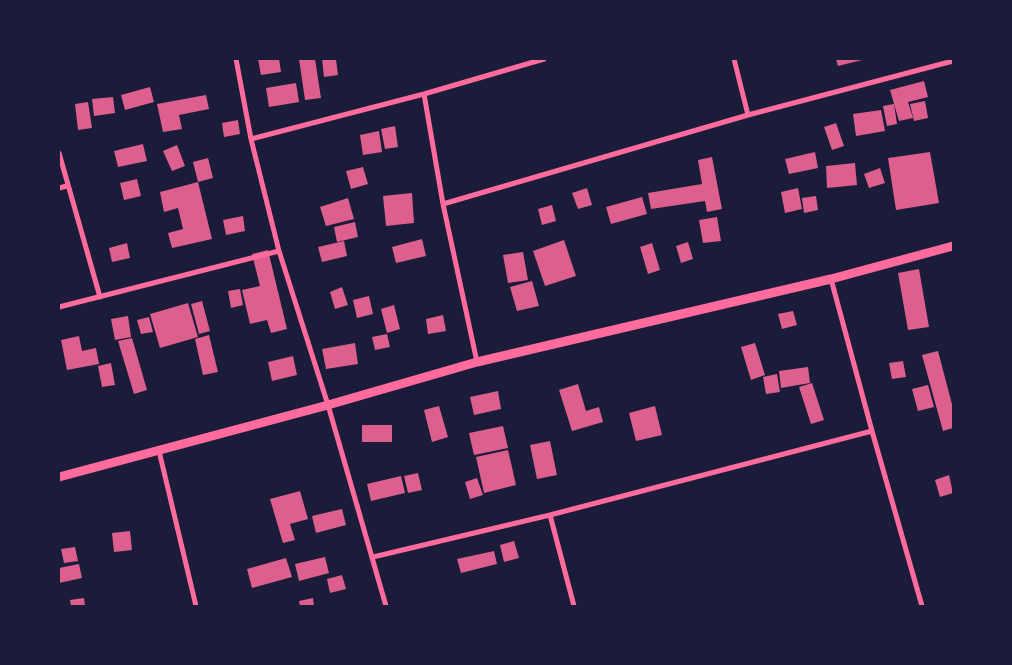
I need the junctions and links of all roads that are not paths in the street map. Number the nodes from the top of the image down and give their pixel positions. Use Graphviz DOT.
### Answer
graph roads {
  1 [pos="236,59"];
  2 [pos="544,59"];
  3 [pos="734,59"];
  4 [pos="953,61"];
  5 [pos="424,94"];
  6 [pos="748,115"];
  7 [pos="251,139"];
  8 [pos="59,154"];
  9 [pos="67,186"];
  10 [pos="59,188"];
  11 [pos="443,204"];
  12 [pos="953,246"];
  13 [pos="279,252"];
  14 [pos="831,279"];
  15 [pos="100,297"];
  16 [pos="59,307"];
  17 [pos="478,362"];
  18 [pos="328,405"];
  19 [pos="872,432"];
  20 [pos="159,450"];
  21 [pos="59,476"];
  22 [pos="550,515"];
  23 [pos="373,557"];
  24 [pos="196,606"];
  25 [pos="386,606"];
  26 [pos="574,606"];
  27 [pos="922,606"];
  1 -- 7 [label="street"];
  2 -- 5 [label="street"];
  3 -- 6 [label="street"];
  4 -- 6 [label="street"];
  5 -- 7 [label="street"];
  5 -- 11 [label="street"];
  6 -- 11 [label="street"];
  7 -- 13 [label="street"];
  8 -- 9 [label="street"];
  9 -- 10 [label="street"];
  9 -- 15 [label="street"];
  11 -- 17 [label="street"];
  12 -- 14 [label="street"];
  13 -- 15 [label="street"];
  13 -- 18 [label="street"];
  14 -- 17 [label="street"];
  14 -- 19 [label="street"];
  15 -- 16 [label="street"];
  17 -- 18 [label="street"];
  18 -- 20 [label="street"];
  18 -- 23 [label="street"];
  19 -- 22 [label="street"];
  19 -- 27 [label="street"];
  20 -- 21 [label="street"];
  20 -- 24 [label="street"];
  22 -- 23 [label="street"];
  22 -- 26 [label="street"];
  23 -- 25 [label="street"];
}
